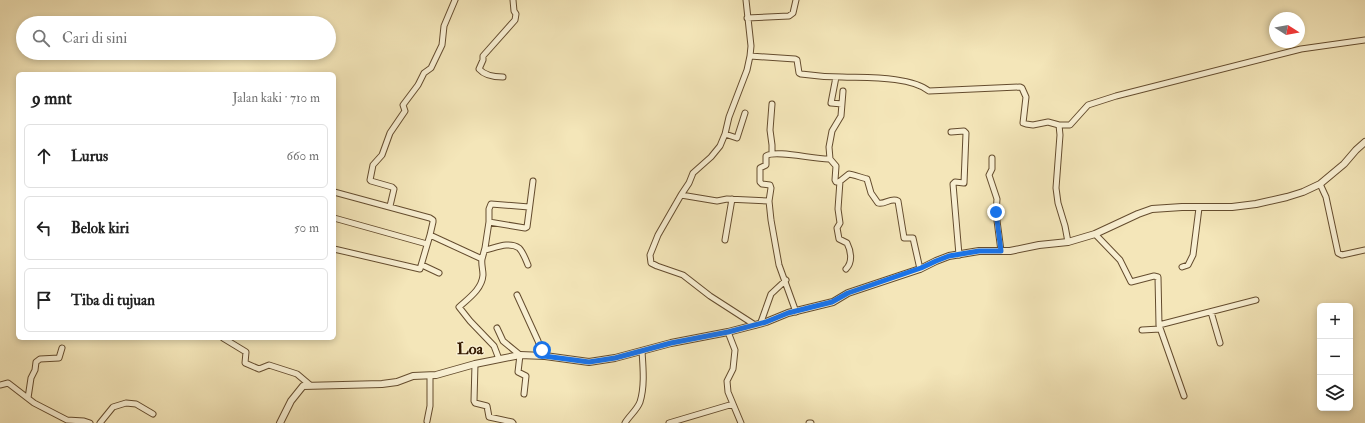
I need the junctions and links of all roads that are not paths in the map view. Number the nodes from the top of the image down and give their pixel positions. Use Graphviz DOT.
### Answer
graph roads {
  1 [pos="455,0"];
  2 [pos="513,0"];
  3 [pos="746,0"];
  4 [pos="796,0"];
  5 [pos="747,18"];
  6 [pos="1365,40"];
  7 [pos="750,56"];
  8 [pos="503,77"];
  9 [pos="836,77"];
  10 [pos="843,91"];
  11 [pos="772,104"];
  12 [pos="842,104"];
  13 [pos="745,113"];
  14 [pos="1059,125"];
  15 [pos="951,132"];
  16 [pos="725,134"];
  17 [pos="1365,142"];
  18 [pos="772,154"];
  19 [pos="992,158"];
  20 [pos="830,159"];
  21 [pos="533,181"];
  22 [pos="840,181"];
  23 [pos="1320,184"];
  24 [pos="336,192"];
  25 [pos="681,195"];
  26 [pos="732,199"];
  27 [pos="769,201"];
  28 [pos="390,206"];
  29 [pos="529,207"];
  30 [pos="1199,208"];
  31 [pos="336,219"];
  32 [pos="489,222"];
  33 [pos="1095,234"];
  34 [pos="430,235"];
  35 [pos="724,240"];
  36 [pos="1068,242"];
  37 [pos="427,244"];
  38 [pos="336,249"];
  39 [pos="485,250"];
  40 [pos="1365,250"];
  41 [pos="1001,251"];
  42 [pos="959,255"];
  43 [pos="482,259"];
  44 [pos="422,264"];
  45 [pos="528,265"];
  46 [pos="1182,267"];
  47 [pos="920,268"];
  48 [pos="846,269"];
  49 [pos="439,273"];
  50 [pos="786,280"];
  51 [pos="517,295"];
  52 [pos="1256,300"];
  53 [pos="796,312"];
  54 [pos="1211,312"];
  55 [pos="761,322"];
  56 [pos="755,324"];
  57 [pos="1160,327"];
  58 [pos="496,328"];
  59 [pos="1142,330"];
  60 [pos="728,332"];
  61 [pos="226,340"];
  62 [pos="1220,343"];
  63 [pos="62,348"];
  64 [pos="642,350"];
  65 [pos="520,355"];
  66 [pos="544,356"];
  67 [pos="499,359"];
  68 [pos="475,364"];
  69 [pos="430,376"];
  70 [pos="0,385"];
  71 [pos="310,385"];
  72 [pos="524,394"];
  73 [pos="1184,396"];
  74 [pos="28,398"];
  75 [pos="733,404"];
  76 [pos="153,414"];
  77 [pos="427,421"];
  78 [pos="90,423"];
  79 [pos="100,423"];
  80 [pos="280,423"];
  81 [pos="513,423"];
  82 [pos="625,423"];
  83 [pos="669,423"];
  84 [pos="741,423"];
  1 -- 28 [label="street"];
  2 -- 8 [label="street"];
  3 -- 5 [label="street"];
  4 -- 5 [label="street"];
  5 -- 7 [label="street"];
  6 -- 14 [label="street"];
  7 -- 9 [label="street"];
  7 -- 16 [label="street"];
  9 -- 12 [label="street"];
  9 -- 14 [label="street"];
  10 -- 12 [label="street"];
  11 -- 18 [label="street"];
  12 -- 20 [label="street"];
  13 -- 16 [label="street"];
  14 -- 36 [label="street"];
  15 -- 42 [label="street"];
  16 -- 25 [label="street"];
  17 -- 23 [label="street"];
  18 -- 20 [label="street"];
  18 -- 27 [label="street"];
  19 -- 41 [label="street"];
  20 -- 22 [label="street"];
  21 -- 29 [label="street"];
  22 -- 47 [label="street"];
  22 -- 48 [label="street"];
  23 -- 30 [label="street"];
  23 -- 40 [label="street"];
  24 -- 28 [label="street"];
  25 -- 26 [label="street"];
  25 -- 56 [label="street"];
  26 -- 27 [label="street"];
  26 -- 35 [label="street"];
  27 -- 50 [label="street"];
  28 -- 34 [label="street"];
  29 -- 32 [label="street"];
  29 -- 32 [label="street"];
  30 -- 33 [label="street"];
  30 -- 46 [label="street"];
  31 -- 37 [label="street"];
  32 -- 39 [label="street"];
  33 -- 36 [label="street"];
  33 -- 57 [label="street"];
  34 -- 37 [label="street"];
  34 -- 43 [label="street"];
  36 -- 41 [label="street"];
  37 -- 44 [label="street"];
  38 -- 44 [label="street"];
  39 -- 43 [label="street"];
  39 -- 45 [label="street"];
  41 -- 42 [label="street"];
  42 -- 47 [label="street"];
  43 -- 67 [label="street"];
  44 -- 49 [label="street"];
  47 -- 53 [label="street"];
  50 -- 53 [label="street"];
  50 -- 55 [label="street"];
  51 -- 66 [label="street"];
  52 -- 54 [label="street"];
  53 -- 55 [label="street"];
  54 -- 57 [label="street"];
  54 -- 62 [label="street"];
  55 -- 56 [label="street"];
  56 -- 60 [label="street"];
  57 -- 59 [label="street"];
  57 -- 73 [label="street"];
  58 -- 65 [label="street"];
  60 -- 64 [label="street"];
  60 -- 75 [label="street"];
  61 -- 71 [label="street"];
  63 -- 74 [label="street"];
  64 -- 66 [label="street"];
  64 -- 82 [label="street"];
  65 -- 66 [label="street"];
  65 -- 67 [label="street"];
  65 -- 72 [label="street"];
  67 -- 68 [label="street"];
  68 -- 69 [label="street"];
  68 -- 81 [label="street"];
  69 -- 71 [label="street"];
  69 -- 77 [label="street"];
  70 -- 74 [label="street"];
  71 -- 80 [label="street"];
  74 -- 78 [label="street"];
  75 -- 83 [label="street"];
  75 -- 84 [label="street"];
  76 -- 79 [label="street"];
}
